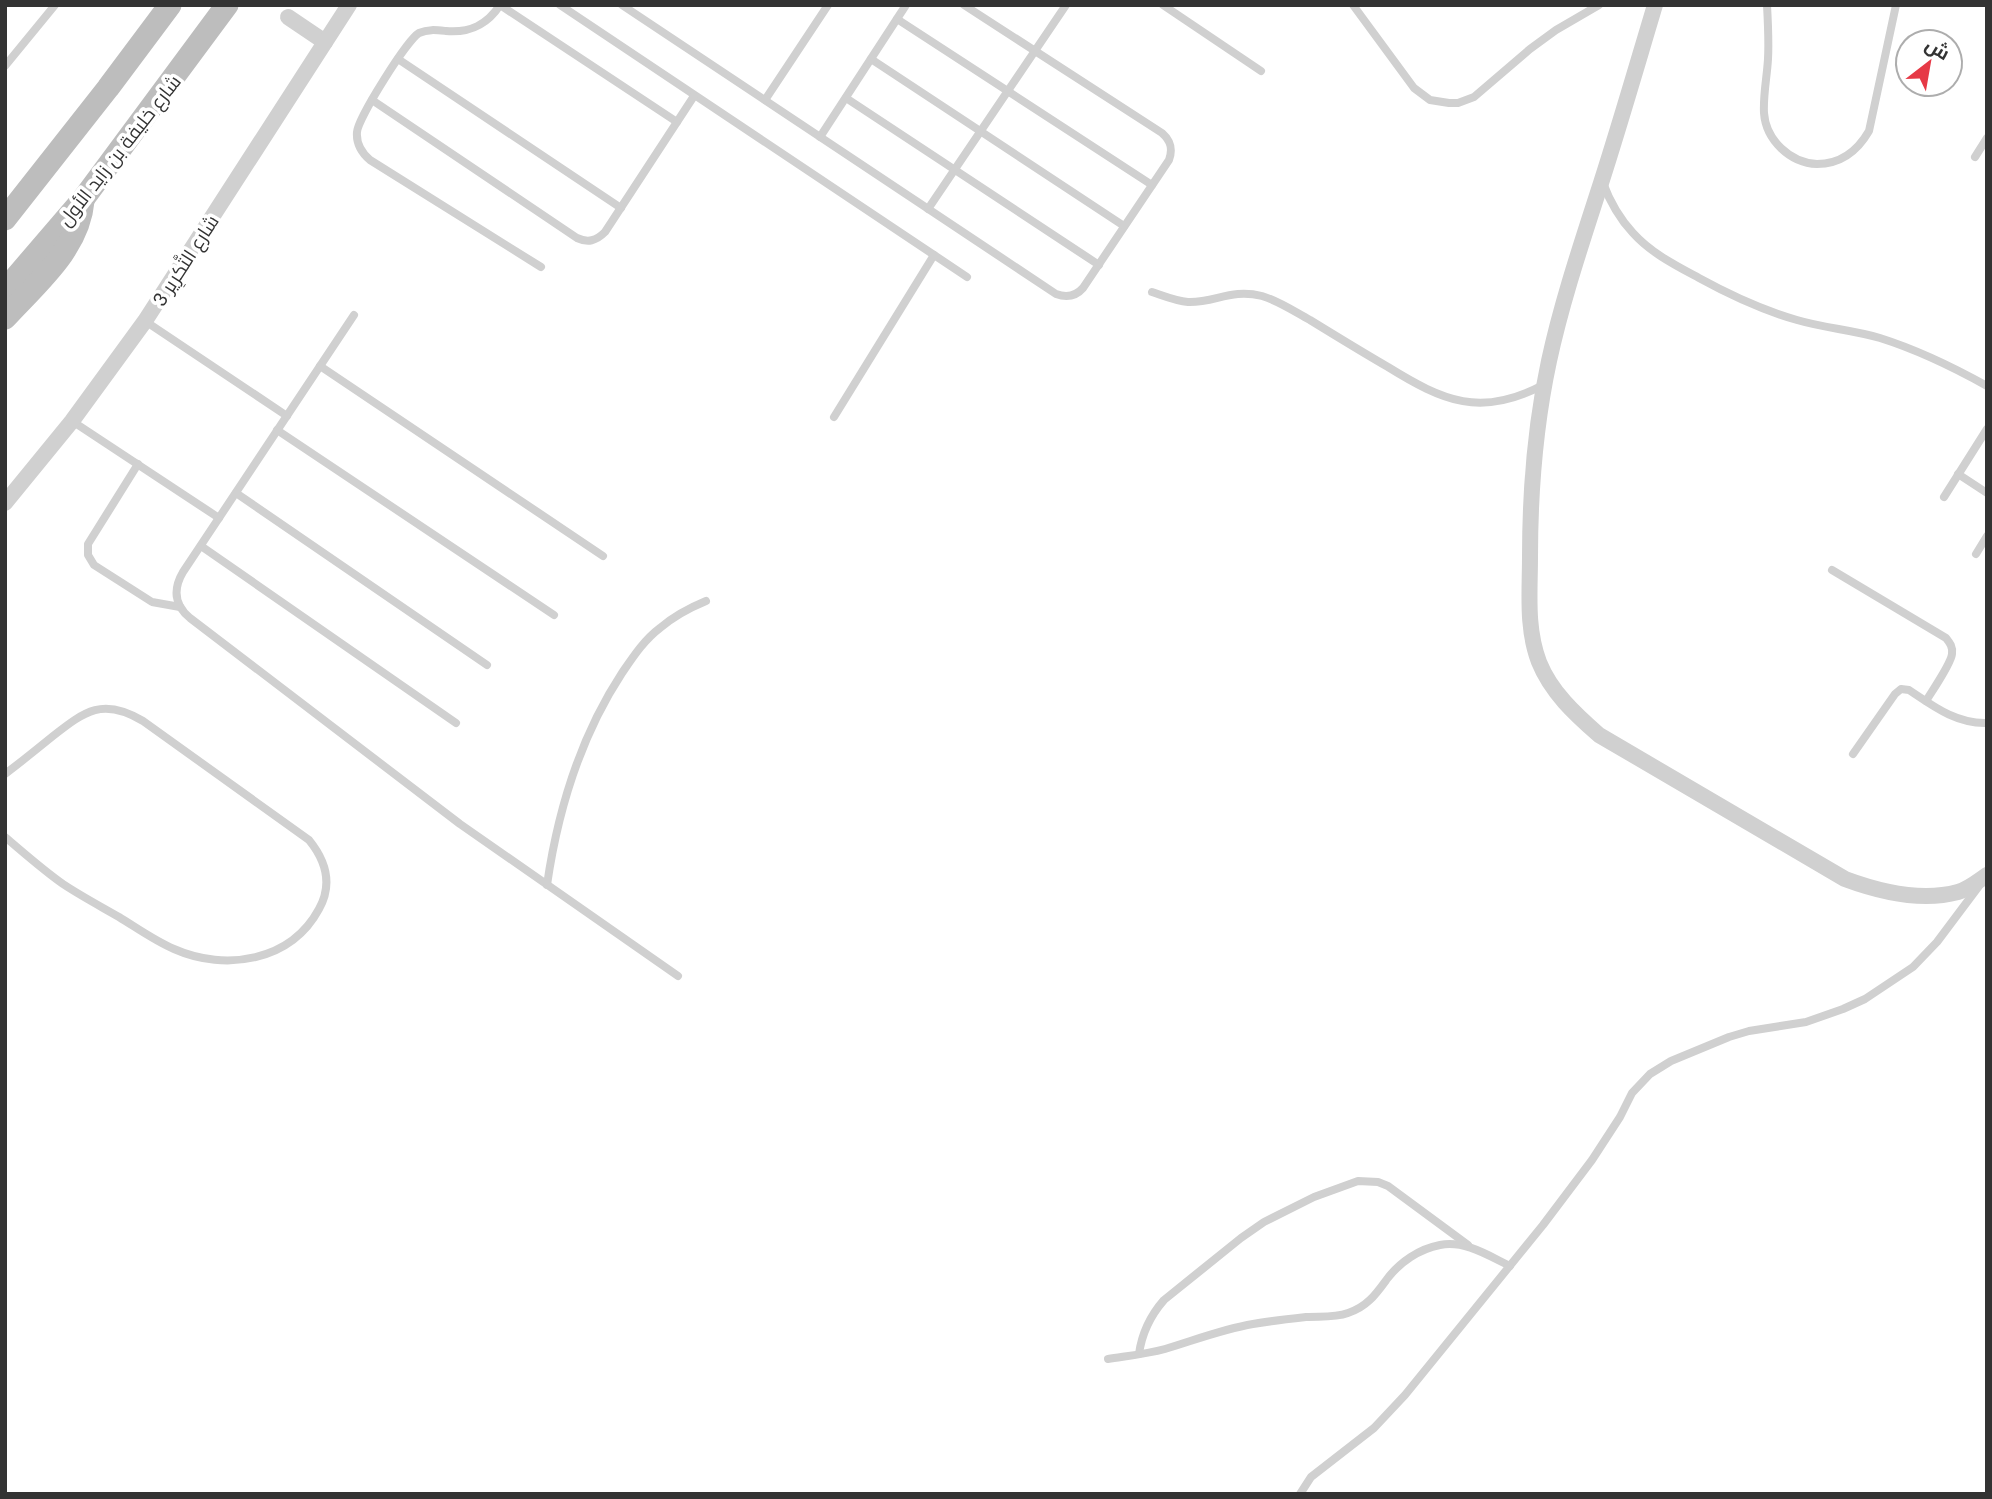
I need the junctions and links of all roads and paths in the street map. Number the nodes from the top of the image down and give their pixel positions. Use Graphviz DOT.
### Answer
graph roads {
  1 [pos="55,5"];
  2 [pos="170,5"];
  3 [pos="228,5"];
  4 [pos="349,5"];
  5 [pos="500,5"];
  6 [pos="560,5"];
  7 [pos="622,5"];
  8 [pos="828,5"];
  9 [pos="906,5"];
  10 [pos="964,5"];
  11 [pos="1163,5"];
  12 [pos="1353,5"];
  13 [pos="1599,5"];
  14 [pos="1655,5"];
  15 [pos="1767,5"];
  16 [pos="1896,5"];
  17 [pos="1062,7"];
  18 [pos="288,17"];
  19 [pos="897,19"];
  20 [pos="325,42"];
  21 [pos="1035,51"];
  22 [pos="398,59"];
  23 [pos="871,59"];
  24 [pos="5,66"];
  25 [pos="1261,71"];
  26 [pos="1008,91"];
  27 [pos="694,96"];
  28 [pos="846,98"];
  29 [pos="372,100"];
  30 [pos="765,100"];
  31 [pos="677,122"];
  32 [pos="981,131"];
  33 [pos="820,137"];
  34 [pos="1987,138"];
  35 [pos="1975,157"];
  36 [pos="955,170"];
  37 [pos="1602,180"];
  38 [pos="1152,185"];
  39 [pos="83,198"];
  40 [pos="621,208"];
  41 [pos="928,209"];
  42 [pos="5,219"];
  43 [pos="1124,226"];
  44 [pos="934,255"];
  45 [pos="1099,265"];
  46 [pos="541,267"];
  47 [pos="967,277"];
  48 [pos="5,290"];
  49 [pos="1152,292"];
  50 [pos="354,315"];
  51 [pos="5,318"];
  52 [pos="145,321"];
  53 [pos="320,366"];
  54 [pos="1545,383"];
  55 [pos="1987,386"];
  56 [pos="287,416"];
  57 [pos="834,417"];
  58 [pos="72,421"];
  59 [pos="1987,429"];
  60 [pos="277,430"];
  61 [pos="138,464"];
  62 [pos="1958,474"];
  63 [pos="236,493"];
  64 [pos="1987,493"];
  65 [pos="1944,497"];
  66 [pos="5,503"];
  67 [pos="219,518"];
  68 [pos="1987,536"];
  69 [pos="201,545"];
  70 [pos="1976,554"];
  71 [pos="603,556"];
  72 [pos="1832,570"];
  73 [pos="706,601"];
  74 [pos="180,607"];
  75 [pos="554,615"];
  76 [pos="487,665"];
  77 [pos="1926,701"];
  78 [pos="456,723"];
  79 [pos="1987,723"];
  80 [pos="1853,754"];
  81 [pos="5,774"];
  82 [pos="5,836"];
  83 [pos="1987,875"];
  84 [pos="547,884"];
  85 [pos="678,976"];
  86 [pos="1472,1248"];
  87 [pos="1510,1266"];
  88 [pos="1139,1354"];
  89 [pos="1108,1359"];
  90 [pos="1300,1494"];
  1 -- 24 [label="lane"];
  2 -- 42 [label="main road"];
  3 -- 39 [label="main road, شارع خليفة بن زايد الأول"];
  4 -- 20 [label="street, شارع التَّكرِير 3"];
  5 -- 22 [label="lane"];
  5 -- 31 [label="lane"];
  6 -- 27 [label="lane"];
  7 -- 30 [label="lane"];
  8 -- 30 [label="lane"];
  9 -- 19 [label="lane"];
  10 -- 21 [label="lane"];
  11 -- 25 [label="lane"];
  12 -- 13 [label="lane"];
  14 -- 37 [label="street"];
  15 -- 16 [label="lane"];
  17 -- 21 [label="lane"];
  18 -- 20 [label="street"];
  19 -- 23 [label="lane"];
  19 -- 26 [label="lane"];
  20 -- 52 [label="street, شارع التَّكرِير 3"];
  21 -- 26 [label="lane"];
  21 -- 38 [label="lane"];
  22 -- 29 [label="lane"];
  22 -- 40 [label="lane"];
  23 -- 28 [label="lane"];
  23 -- 32 [label="lane"];
  26 -- 32 [label="lane"];
  26 -- 38 [label="lane"];
  27 -- 31 [label="lane"];
  27 -- 44 [label="lane"];
  28 -- 33 [label="lane"];
  28 -- 36 [label="lane"];
  29 -- 40 [label="lane"];
  29 -- 46 [label="lane"];
  30 -- 33 [label="lane"];
  31 -- 40 [label="lane"];
  32 -- 36 [label="lane"];
  32 -- 43 [label="lane"];
  33 -- 41 [label="lane"];
  34 -- 35 [label="lane"];
  36 -- 41 [label="lane"];
  36 -- 45 [label="lane"];
  37 -- 54 [label="street"];
  37 -- 55 [label="lane"];
  38 -- 43 [label="lane"];
  39 -- 48 [label="main road, شارع خليفة بن زايد الأول"];
  39 -- 51 [label="main road"];
  41 -- 45 [label="lane"];
  43 -- 45 [label="lane"];
  44 -- 47 [label="lane"];
  44 -- 57 [label="lane"];
  49 -- 54 [label="lane"];
  50 -- 53 [label="lane"];
  52 -- 56 [label="lane"];
  52 -- 58 [label="street, شارع التَّكرِير 3"];
  53 -- 56 [label="lane"];
  53 -- 71 [label="lane"];
  54 -- 83 [label="street"];
  56 -- 60 [label="lane"];
  58 -- 61 [label="lane"];
  58 -- 66 [label="street, شارع التَّكرِير 3"];
  59 -- 62 [label="lane"];
  60 -- 63 [label="lane"];
  60 -- 75 [label="lane"];
  61 -- 67 [label="lane"];
  61 -- 74 [label="lane"];
  62 -- 64 [label="lane"];
  62 -- 65 [label="lane"];
  63 -- 67 [label="lane"];
  63 -- 76 [label="lane"];
  67 -- 69 [label="lane"];
  68 -- 70 [label="lane"];
  69 -- 74 [label="lane"];
  69 -- 78 [label="lane"];
  72 -- 77 [label="lane"];
  73 -- 84 [label="lane"];
  74 -- 84 [label="lane"];
  77 -- 79 [label="lane"];
  77 -- 80 [label="lane"];
  81 -- 82 [label="lane"];
  83 -- 87 [label="lane"];
  84 -- 85 [label="lane"];
  86 -- 87 [label="lane"];
  86 -- 88 [label="lane"];
  86 -- 88 [label="lane"];
  87 -- 90 [label="lane"];
  88 -- 89 [label="lane"];
}
